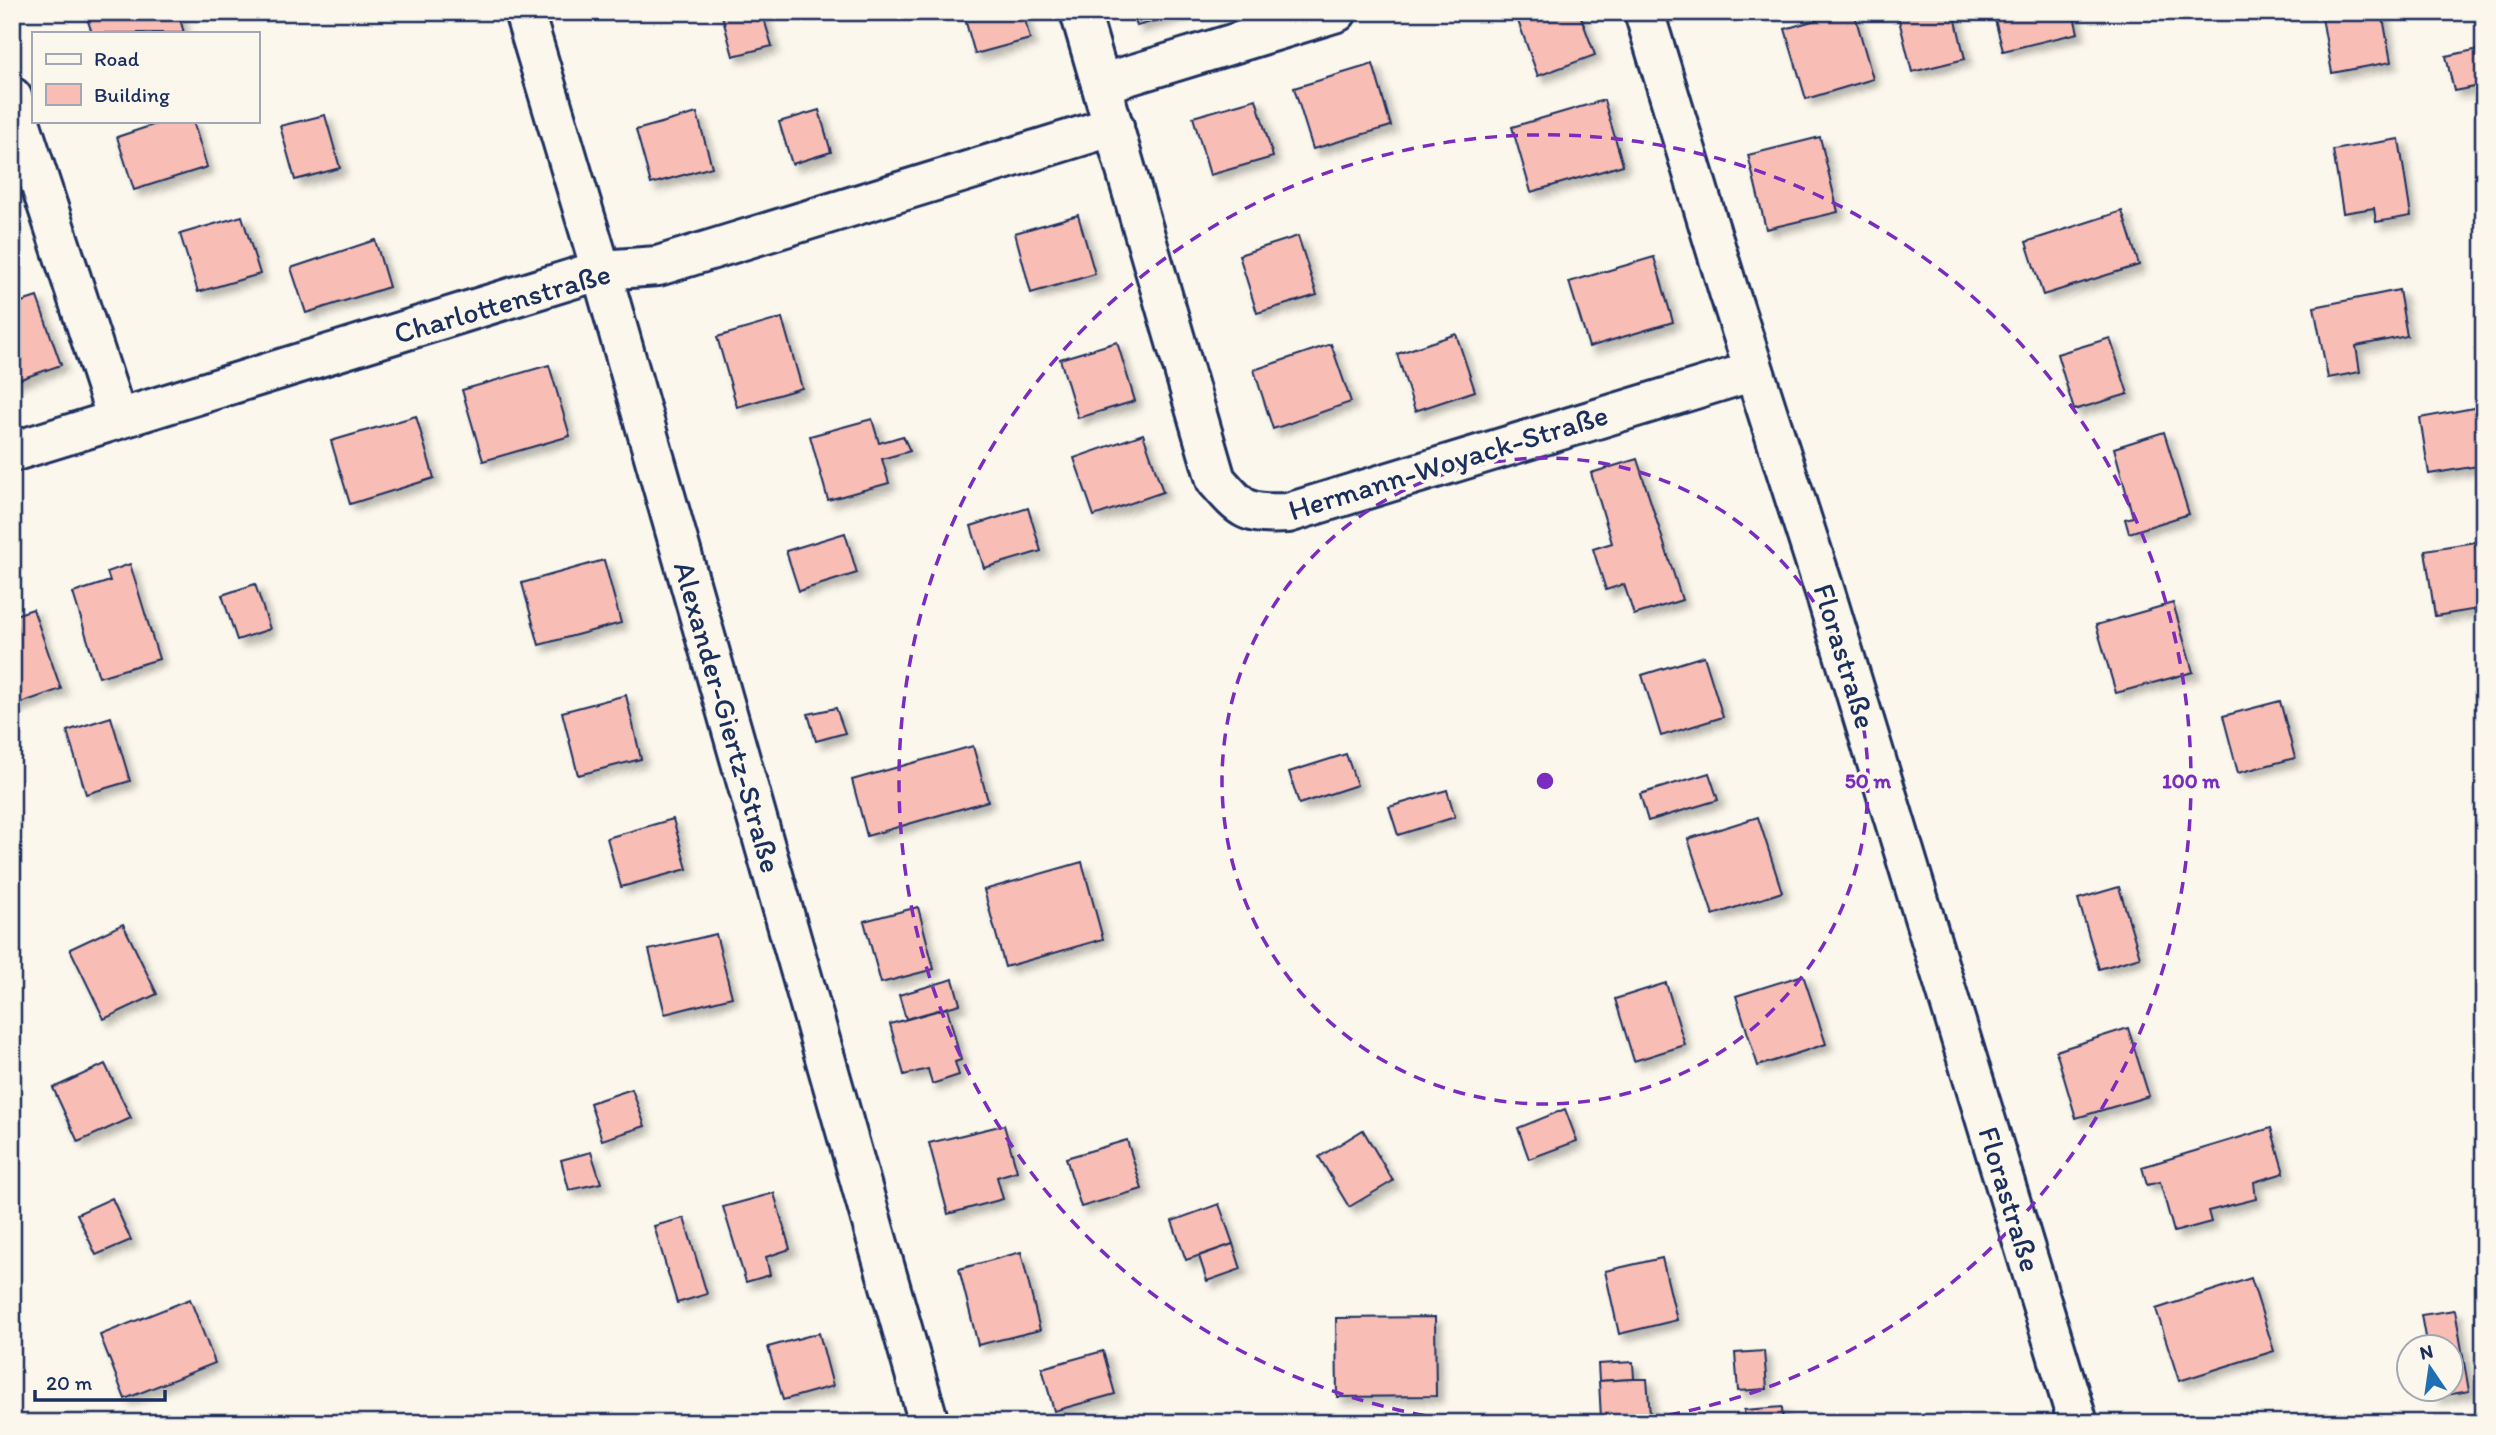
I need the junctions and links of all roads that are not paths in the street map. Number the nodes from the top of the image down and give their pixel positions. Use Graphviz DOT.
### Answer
graph roads {
  1 [pos="524,12"];
  2 [pos="1080,12"];
  3 [pos="1337,12"];
  4 [pos="1644,12"];
  5 [pos="1101,84"];
  6 [pos="12,97"];
  7 [pos="1114,126"];
  8 [pos="601,270"];
  9 [pos="1754,371"];
  10 [pos="117,419"];
  11 [pos="12,452"];
  12 [pos="929,1423"];
  13 [pos="2078,1423"];
  1 -- 8 [label="street, Alexander-Giertz-Straße"];
  2 -- 5 [label="street, Hermann-Woyack-Straße"];
  3 -- 5 [label="street"];
  4 -- 9 [label="street, Florastraße"];
  5 -- 7 [label="street, Hermann-Woyack-Straße"];
  6 -- 10 [label="street"];
  7 -- 8 [label="street, Charlottenstraße"];
  7 -- 9 [label="street, Hermann-Woyack-Straße"];
  8 -- 10 [label="street, Charlottenstraße"];
  8 -- 12 [label="street, Alexander-Giertz-Straße"];
  9 -- 13 [label="street, Florastraße"];
  10 -- 11 [label="street, Charlottenstraße"];
}
